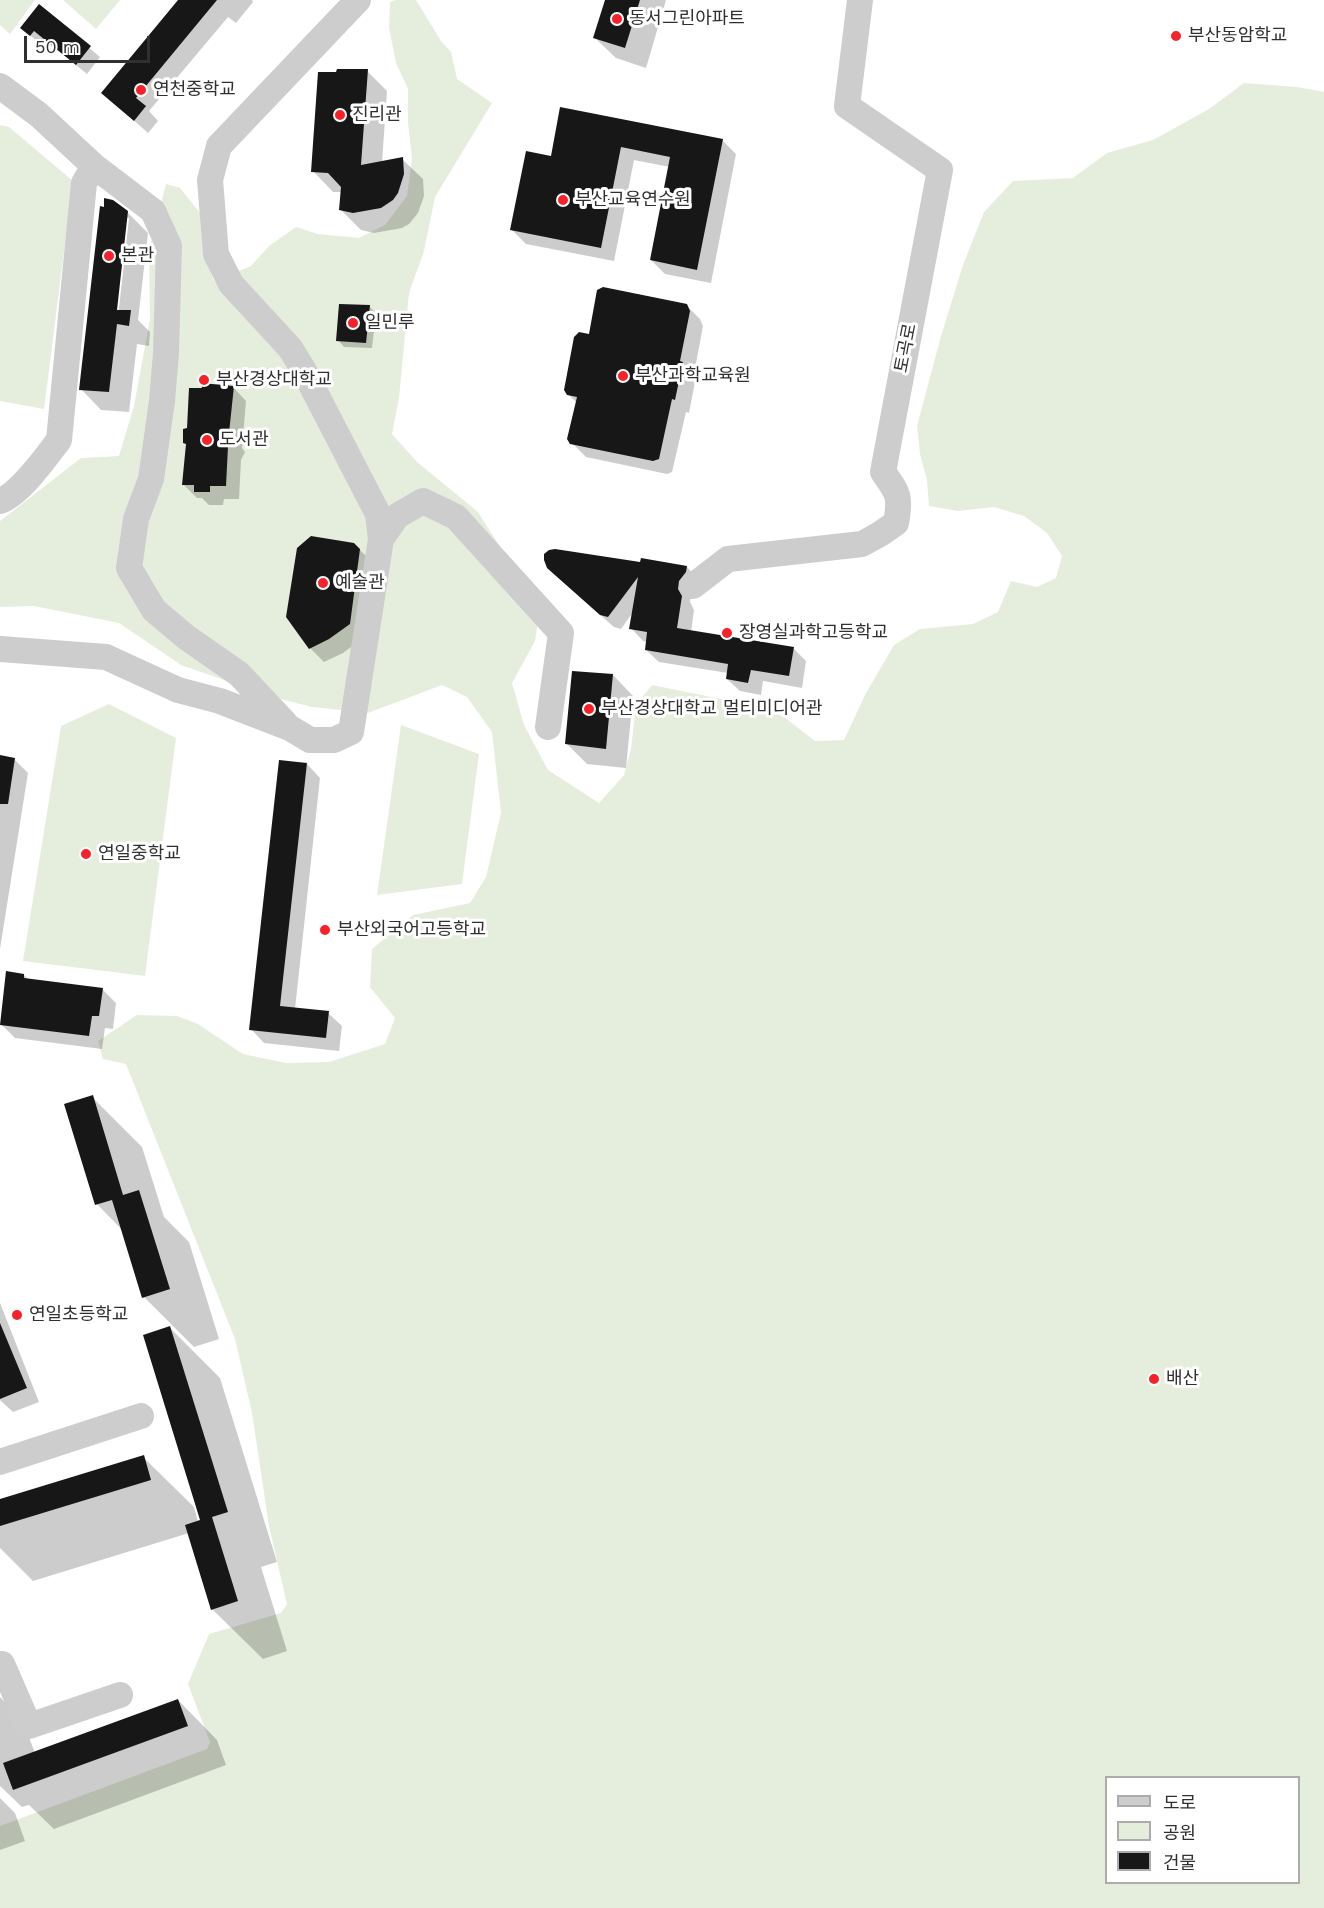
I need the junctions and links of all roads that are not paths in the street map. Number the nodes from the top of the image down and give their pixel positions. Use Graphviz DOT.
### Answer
graph roads {
  1 [pos="358,0"];
  2 [pos="860,0"];
  3 [pos="0,86"];
  4 [pos="94,166"];
  5 [pos="0,501"];
  6 [pos="381,539"];
  7 [pos="693,586"];
  8 [pos="0,649"];
  9 [pos="548,727"];
  10 [pos="290,728"];
  11 [pos="141,1416"];
  12 [pos="0,1462"];
  13 [pos="0,1664"];
  14 [pos="120,1695"];
  1 -- 6 [label="street"];
  2 -- 7 [label="street, 토곡로"];
  3 -- 4 [label="street"];
  4 -- 5 [label="street"];
  4 -- 10 [label="street"];
  6 -- 9 [label="street"];
  6 -- 10 [label="street"];
  8 -- 10 [label="street"];
  11 -- 12 [label="street"];
  13 -- 14 [label="street"];
}
